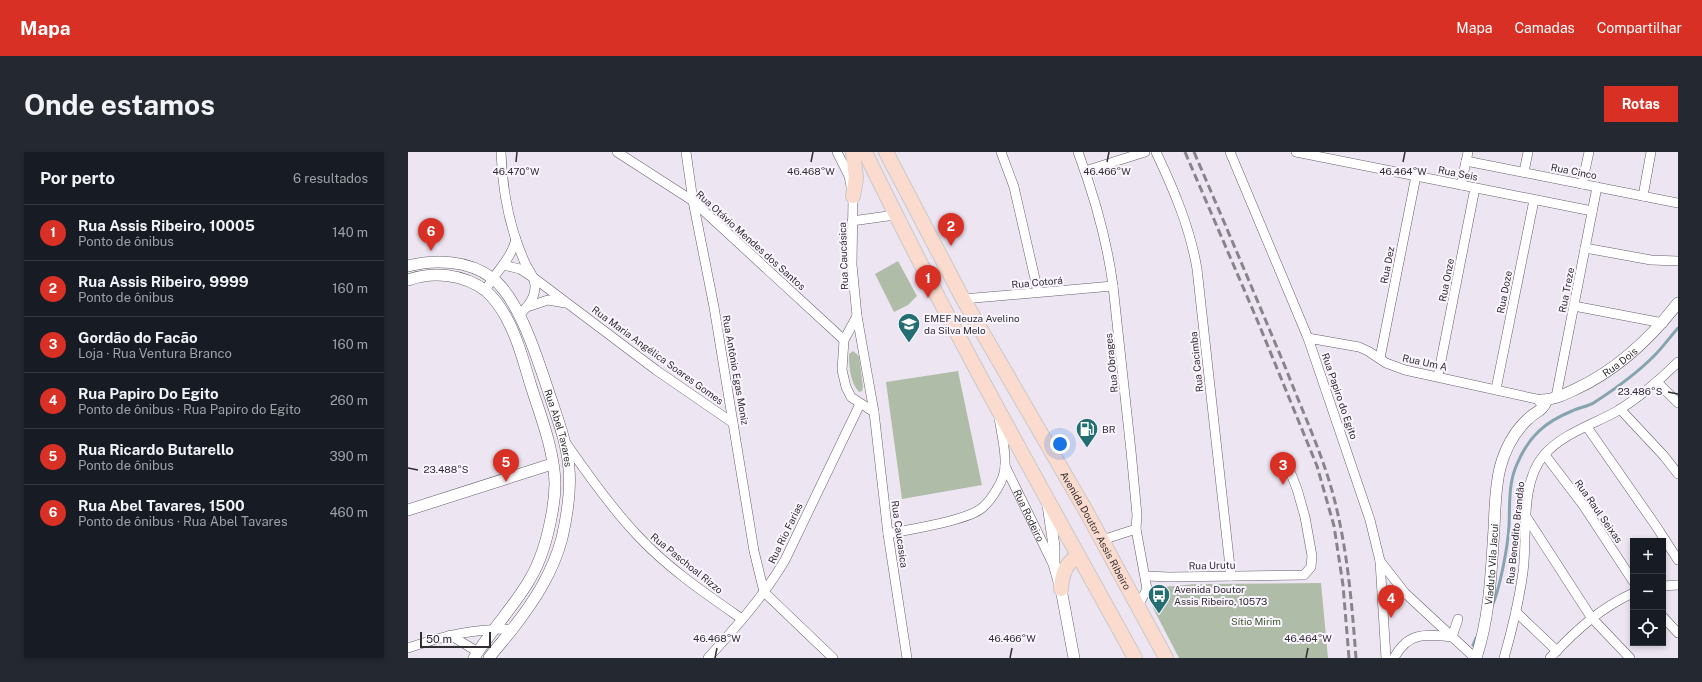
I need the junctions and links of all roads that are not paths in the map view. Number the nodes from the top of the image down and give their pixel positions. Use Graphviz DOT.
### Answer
graph roads {
  1 [pos="501,152"];
  2 [pos="616,152"];
  3 [pos="686,152"];
  4 [pos="837,152"];
  5 [pos="853,152"];
  6 [pos="865,152"];
  7 [pos="886,152"];
  8 [pos="1001,152"];
  9 [pos="1078,152"];
  10 [pos="1146,152"];
  11 [pos="1156,152"];
  12 [pos="1230,152"];
  13 [pos="1296,152"];
  14 [pos="1528,152"];
  15 [pos="1589,152"];
  16 [pos="1651,152"];
  17 [pos="1467,156"];
  18 [pos="1085,171"];
  19 [pos="1524,172"];
  20 [pos="1416,176"];
  21 [pos="1582,184"];
  22 [pos="1461,185"];
  23 [pos="1597,187"];
  24 [pos="1475,188"];
  25 [pos="853,196"];
  26 [pos="1642,196"];
  27 [pos="1534,200"];
  28 [pos="693,201"];
  29 [pos="1678,203"];
  30 [pos="1592,211"];
  31 [pos="895,215"];
  32 [pos="852,221"];
  33 [pos="516,239"];
  34 [pos="1585,248"];
  35 [pos="1678,261"];
  36 [pos="503,265"];
  37 [pos="408,266"];
  38 [pos="493,278"];
  39 [pos="534,278"];
  40 [pos="408,280"];
  41 [pos="1113,286"];
  42 [pos="485,291"];
  43 [pos="1038,292"];
  44 [pos="963,299"];
  45 [pos="1678,303"];
  46 [pos="570,305"];
  47 [pos="1574,306"];
  48 [pos="523,311"];
  49 [pos="857,316"];
  50 [pos="1663,323"];
  51 [pos="1308,338"];
  52 [pos="844,340"];
  53 [pos="1380,358"];
  54 [pos="1678,362"];
  55 [pos="1438,376"];
  56 [pos="1657,382"];
  57 [pos="1496,389"];
  58 [pos="1548,399"];
  59 [pos="1678,403"];
  60 [pos="860,404"];
  61 [pos="997,409"];
  62 [pos="1620,409"];
  63 [pos="874,412"];
  64 [pos="733,423"];
  65 [pos="1587,427"];
  66 [pos="565,442"];
  67 [pos="1545,454"];
  68 [pos="552,464"];
  69 [pos="1005,466"];
  70 [pos="1288,466"];
  71 [pos="1500,469"];
  72 [pos="1678,474"];
  73 [pos="1047,498"];
  74 [pos="408,510"];
  75 [pos="1527,518"];
  76 [pos="1136,530"];
  77 [pos="888,534"];
  78 [pos="1102,540"];
  79 [pos="1078,555"];
  80 [pos="1678,560"];
  81 [pos="1380,561"];
  82 [pos="1054,564"];
  83 [pos="1146,576"];
  84 [pos="1231,576"];
  85 [pos="1630,576"];
  86 [pos="1678,585"];
  87 [pos="1666,586"];
  88 [pos="1061,589"];
  89 [pos="764,592"];
  90 [pos="1630,594"];
  91 [pos="1138,606"];
  92 [pos="1516,612"];
  93 [pos="1591,618"];
  94 [pos="742,619"];
  95 [pos="1458,619"];
  96 [pos="1666,620"];
  97 [pos="492,629"];
  98 [pos="513,629"];
  99 [pos="1678,633"];
  100 [pos="450,635"];
  101 [pos="1452,637"];
  102 [pos="408,648"];
  103 [pos="1557,651"];
  104 [pos="476,655"];
  105 [pos="493,656"];
  106 [pos="708,658"];
  107 [pos="833,658"];
  108 [pos="907,658"];
  109 [pos="1074,658"];
  110 [pos="1135,658"];
  111 [pos="1166,658"];
  112 [pos="1386,658"];
  113 [pos="1394,658"];
  114 [pos="1476,658"];
  115 [pos="1504,658"];
  116 [pos="1550,658"];
  117 [pos="1630,658"];
  1 -- 33 [label="street"];
  2 -- 28 [label="street, Rua Otávio Mendes dos Santos"];
  3 -- 28 [label="street, Rua Antônio Egas Moniz"];
  4 -- 25 [label="street, Rua Caucásica"];
  5 -- 25 [label="main road"];
  6 -- 31 [label="main road"];
  7 -- 44 [label="main road, Avenida Doutor Assis Ribeiro"];
  8 -- 43 [label="street"];
  9 -- 18 [label="street, Rua Obrages"];
  10 -- 18 [label="street"];
  11 -- 84 [label="street, Rua Cacimba"];
  12 -- 51 [label="street, Rua Papiro do Egito"];
  13 -- 20 [label="street, Rua Seis"];
  14 -- 19 [label="street"];
  15 -- 21 [label="street"];
  16 -- 26 [label="street"];
  17 -- 19 [label="street, Rua Cinco"];
  17 -- 22 [label="street"];
  18 -- 41 [label="street, Rua Obrages"];
  19 -- 21 [label="street, Rua Cinco"];
  20 -- 22 [label="street, Rua Seis"];
  20 -- 53 [label="street, Rua Dez"];
  21 -- 23 [label="street, Rua Cinco"];
  22 -- 24 [label="street, Rua Seis"];
  23 -- 26 [label="street, Rua Cinco"];
  23 -- 30 [label="street, Rua Treze"];
  24 -- 27 [label="street, Rua Seis"];
  24 -- 55 [label="street, Rua Onze"];
  25 -- 32 [label="street, Rua Caucásica"];
  26 -- 29 [label="street, Rua Cinco"];
  27 -- 30 [label="street, Rua Seis"];
  27 -- 57 [label="street, Rua Doze"];
  28 -- 52 [label="street, Rua Otávio Mendes dos Santos"];
  28 -- 64 [label="street, Rua Antônio Egas Moniz"];
  30 -- 34 [label="street, Rua Treze"];
  31 -- 32 [label="street"];
  31 -- 61 [label="main road"];
  32 -- 49 [label="street, Rua Caucásica"];
  33 -- 36 [label="street"];
  33 -- 39 [label="street"];
  34 -- 35 [label="street"];
  34 -- 47 [label="street, Rua Treze"];
  36 -- 38 [label="street"];
  36 -- 39 [label="street, Rua Maria Angélica Soares Gomes"];
  37 -- 38 [label="street, Rua Abel Tavares"];
  38 -- 42 [label="street"];
  38 -- 48 [label="street, Rua Abel Tavares"];
  39 -- 46 [label="street, Rua Maria Angélica Soares Gomes"];
  39 -- 48 [label="street"];
  40 -- 42 [label="street, Rua Abel Tavares"];
  41 -- 43 [label="street, Rua Cotorá"];
  41 -- 76 [label="street, Rua Obrages"];
  42 -- 68 [label="street, Rua Abel Tavares"];
  43 -- 44 [label="street, Rua Cotorá"];
  44 -- 78 [label="main road, Avenida Doutor Assis Ribeiro"];
  45 -- 50 [label="street, Rua Dois"];
  46 -- 48 [label="street, Rua Maria Angélica Soares Gomes"];
  46 -- 64 [label="street, Rua Maria Angélica Soares Gomes"];
  47 -- 50 [label="street"];
  47 -- 58 [label="street, Rua Treze"];
  48 -- 66 [label="street, Rua Abel Tavares"];
  49 -- 52 [label="street"];
  49 -- 63 [label="street, Rua Caucasica"];
  50 -- 58 [label="street, Rua Dois"];
  51 -- 53 [label="street, Rua Um A"];
  51 -- 81 [label="street, Rua Papiro do Egito"];
  52 -- 60 [label="street"];
  53 -- 55 [label="street, Rua Um A"];
  54 -- 56 [label="street, Rua Benedito Brandão"];
  55 -- 57 [label="street, Rua Um A"];
  56 -- 59 [label="street"];
  56 -- 62 [label="street, Rua Benedito Brandão"];
  57 -- 58 [label="street, Rua Um A"];
  58 -- 71 [label="street, Rua Dois"];
  60 -- 63 [label="street"];
  60 -- 89 [label="street, Rua Rio Farias"];
  61 -- 69 [label="street"];
  61 -- 73 [label="main road"];
  62 -- 65 [label="street, Rua Benedito Brandão"];
  62 -- 72 [label="street"];
  63 -- 77 [label="street, Rua Caucasica"];
  64 -- 89 [label="street, Rua Antônio Egas Moniz"];
  65 -- 67 [label="street, Rua Benedito Brandão"];
  65 -- 80 [label="street"];
  66 -- 94 [label="street, Rua Paschoal Rizzo"];
  66 -- 98 [label="street, Rua Abel Tavares"];
  67 -- 75 [label="street, Rua Benedito Brandão"];
  67 -- 85 [label="street, Rua Raul Seixas"];
  68 -- 74 [label="street"];
  68 -- 97 [label="street, Rua Abel Tavares"];
  69 -- 77 [label="street"];
  69 -- 82 [label="street, Rua Rodeiro"];
  70 -- 84 [label="street, Rua Urutu"];
  71 -- 114 [label="street, Viaduto Vila Jacuí"];
  73 -- 79 [label="main road"];
  73 -- 82 [label="street, Rua Rodeiro"];
  75 -- 92 [label="street, Rua Benedito Brandão"];
  75 -- 93 [label="street"];
  76 -- 78 [label="street"];
  76 -- 83 [label="street, Rua Obrages"];
  77 -- 108 [label="street, Rua Caucasica"];
  78 -- 91 [label="main road, Avenida Doutor Assis Ribeiro"];
  79 -- 88 [label="main road"];
  79 -- 110 [label="main road"];
  81 -- 101 [label="street"];
  81 -- 112 [label="street, Rua Papiro do Egito"];
  82 -- 88 [label="street, Rua Rodeiro"];
  83 -- 84 [label="street, Rua Urutu"];
  83 -- 91 [label="street"];
  86 -- 87 [label="street"];
  88 -- 109 [label="street, Rua Rodeiro"];
  89 -- 94 [label="street, Rua Rio Farias"];
  89 -- 107 [label="street"];
  90 -- 93 [label="street"];
  91 -- 111 [label="main road, Avenida Doutor Assis Ribeiro"];
  92 -- 103 [label="street"];
  92 -- 115 [label="street, Rua Benedito Brandão"];
  93 -- 103 [label="street"];
  93 -- 117 [label="street"];
  94 -- 106 [label="street, Rua Rio Farias"];
  95 -- 101 [label="street"];
  96 -- 99 [label="street"];
  97 -- 98 [label="street"];
  97 -- 100 [label="street"];
  97 -- 104 [label="street, Rua Abel Tavares"];
  98 -- 105 [label="street, Rua Abel Tavares"];
  100 -- 102 [label="street"];
  100 -- 104 [label="street"];
  101 -- 113 [label="street"];
  101 -- 114 [label="street"];
  103 -- 116 [label="street"];
}
